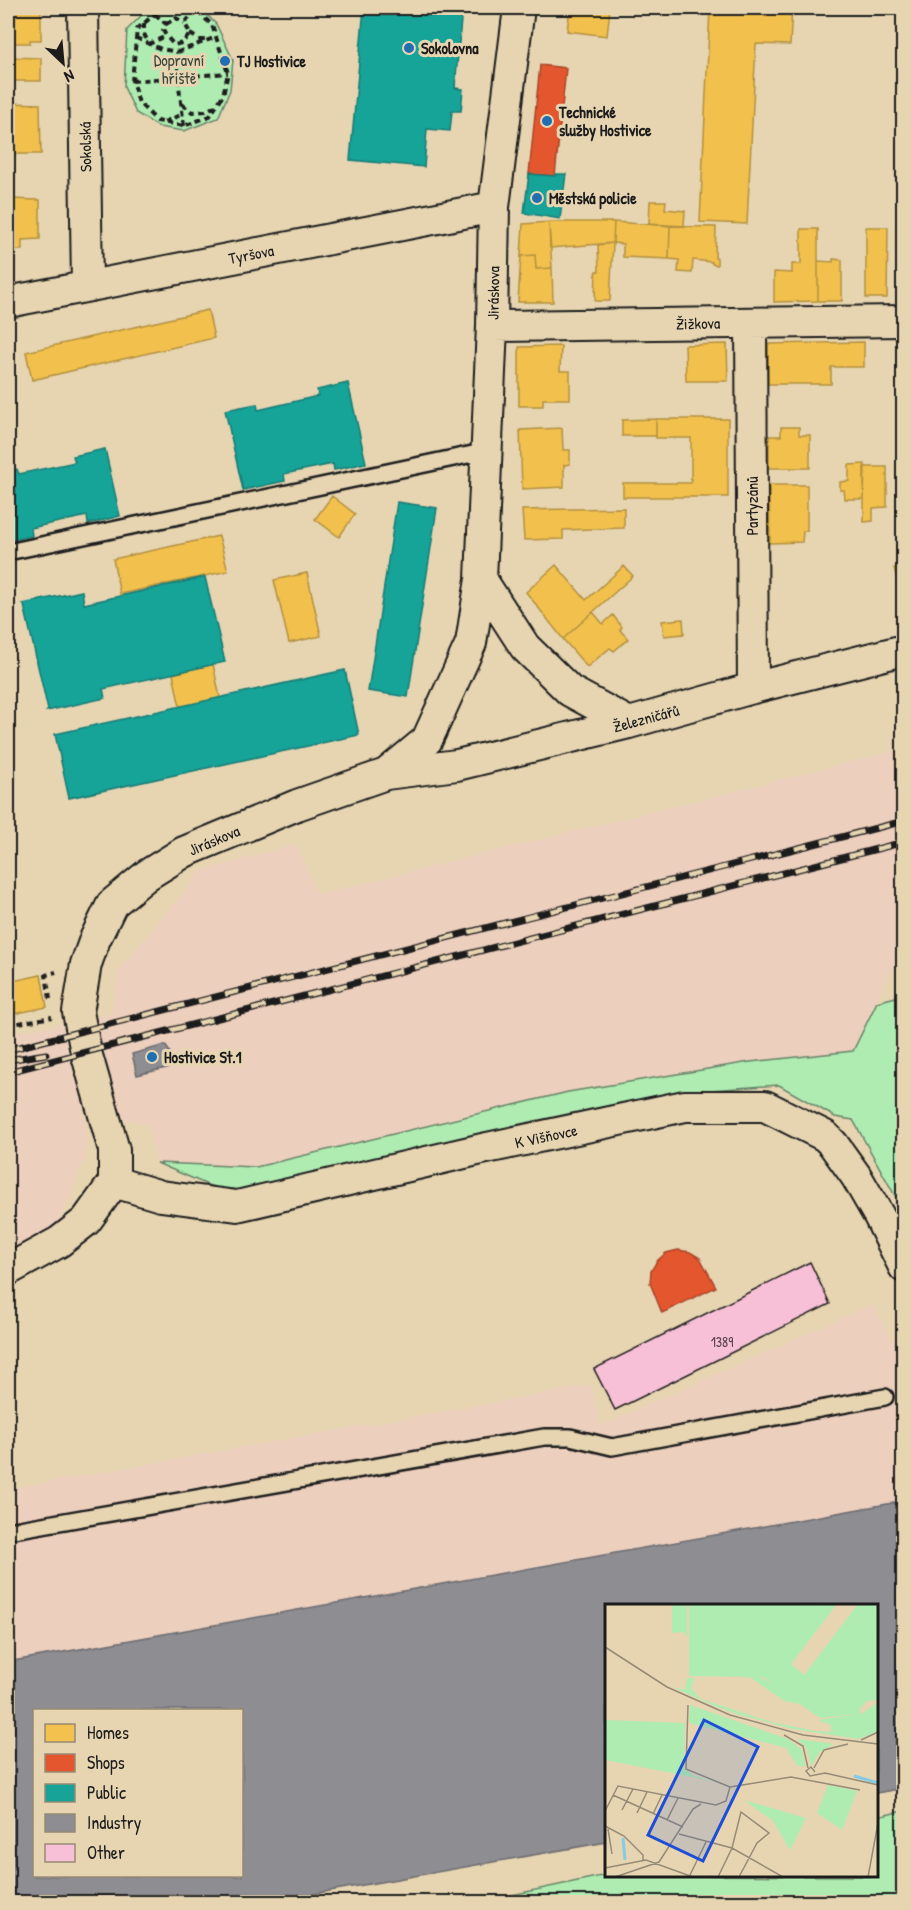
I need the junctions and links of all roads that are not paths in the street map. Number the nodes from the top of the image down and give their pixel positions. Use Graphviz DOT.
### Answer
graph roads {
  1 [pos="83,8"];
  2 [pos="519,8"];
  3 [pos="494,207"];
  4 [pos="87,286"];
  5 [pos="8,302"];
  6 [pos="903,321"];
  7 [pos="751,323"];
  8 [pos="492,326"];
  9 [pos="487,451"];
  10 [pos="8,552"];
  11 [pos="482,579"];
  12 [pos="903,650"];
  13 [pos="753,688"];
  14 [pos="629,723"];
  15 [pos="386,774"];
  16 [pos="114,1182"];
  17 [pos="903,1267"];
  18 [pos="8,1270"];
  19 [pos="885,1397"];
  20 [pos="8,1532"];
  1 -- 4 [label="street, Sokolská"];
  2 -- 3 [label="street, Jiráskova"];
  3 -- 4 [label="street, Tyršova"];
  3 -- 8 [label="street, Jiráskova"];
  4 -- 5 [label="street, Tyršova"];
  6 -- 7 [label="street, Žižkova"];
  7 -- 8 [label="street, Žižkova"];
  7 -- 13 [label="street, Partyzánů"];
  8 -- 9 [label="street, Jiráskova"];
  9 -- 10 [label="lane"];
  9 -- 11 [label="street, Jiráskova"];
  11 -- 14 [label="street"];
  11 -- 15 [label="street, Jiráskova"];
  12 -- 13 [label="street, Železničářů"];
  13 -- 14 [label="street, Železničářů"];
  14 -- 15 [label="street, Železničářů"];
  15 -- 16 [label="street, Jiráskova"];
  16 -- 17 [label="street, K Višňovce"];
  16 -- 18 [label="street"];
  19 -- 20 [label="lane"];
}
